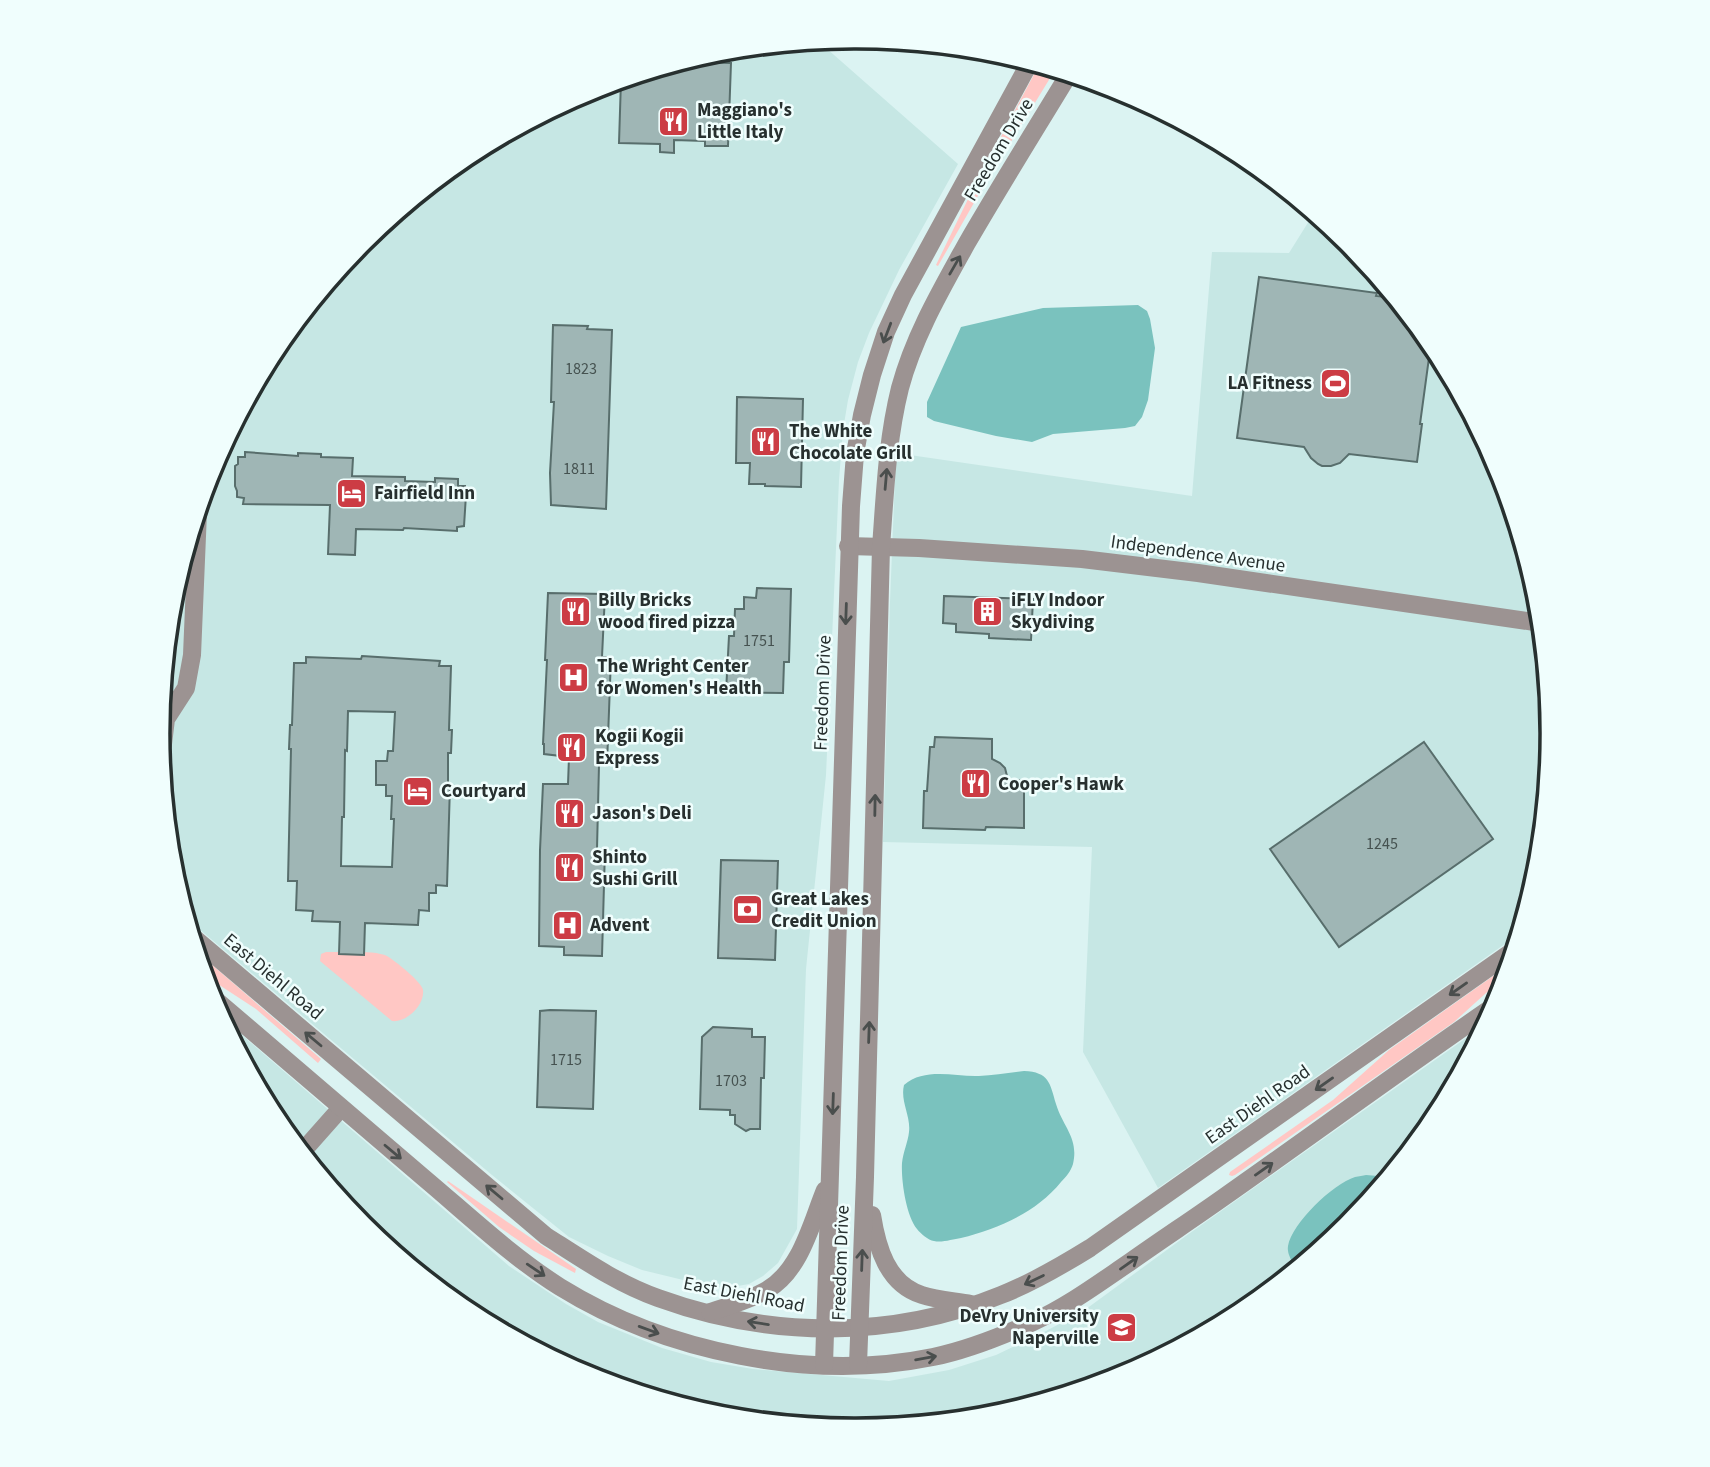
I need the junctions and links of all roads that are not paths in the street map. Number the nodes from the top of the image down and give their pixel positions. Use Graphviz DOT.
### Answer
graph roads {
  1 [pos="1025,70"];
  2 [pos="1064,82"];
  3 [pos="848,546"];
  4 [pos="881,547"];
  5 [pos="197,548"];
  6 [pos="1530,621"];
  7 [pos="171,709"];
  8 [pos="205,947"];
  9 [pos="1501,959"];
  10 [pos="231,1013"];
  11 [pos="1477,1018"];
  12 [pos="341,1108"];
  13 [pos="308,1145"];
  14 [pos="830,1177"];
  15 [pos="865,1177"];
  16 [pos="975,1304"];
  17 [pos="706,1313"];
  18 [pos="860,1328"];
  19 [pos="826,1329"];
  20 [pos="824,1365"];
  21 [pos="858,1365"];
  1 -- 3 [label="street, Freedom Drive, one-way"];
  4 -- 2 [label="street, Freedom Drive, one-way"];
  3 -- 4 [label="street, Independence Avenue"];
  3 -- 14 [label="street, Freedom Drive, one-way"];
  4 -- 6 [label="street, Independence Avenue"];
  15 -- 4 [label="street, Freedom Drive, one-way"];
  5 -- 7 [label="street"];
  17 -- 8 [label="street, East Diehl Road, one-way"];
  9 -- 16 [label="street, East Diehl Road, one-way"];
  10 -- 12 [label="street"];
  21 -- 11 [label="street, one-way"];
  12 -- 13 [label="street"];
  12 -- 20 [label="street, one-way"];
  14 -- 17 [label="street"];
  14 -- 19 [label="street, Freedom Drive"];
  15 -- 16 [label="street"];
  18 -- 15 [label="street, Freedom Drive, one-way"];
  16 -- 18 [label="street, East Diehl Road"];
  19 -- 17 [label="street, East Diehl Road, one-way"];
  18 -- 19 [label="street, East Diehl Road"];
  18 -- 21 [label="street, Freedom Drive"];
  19 -- 20 [label="street, Freedom Drive"];
  20 -- 21 [label="street"];
}
